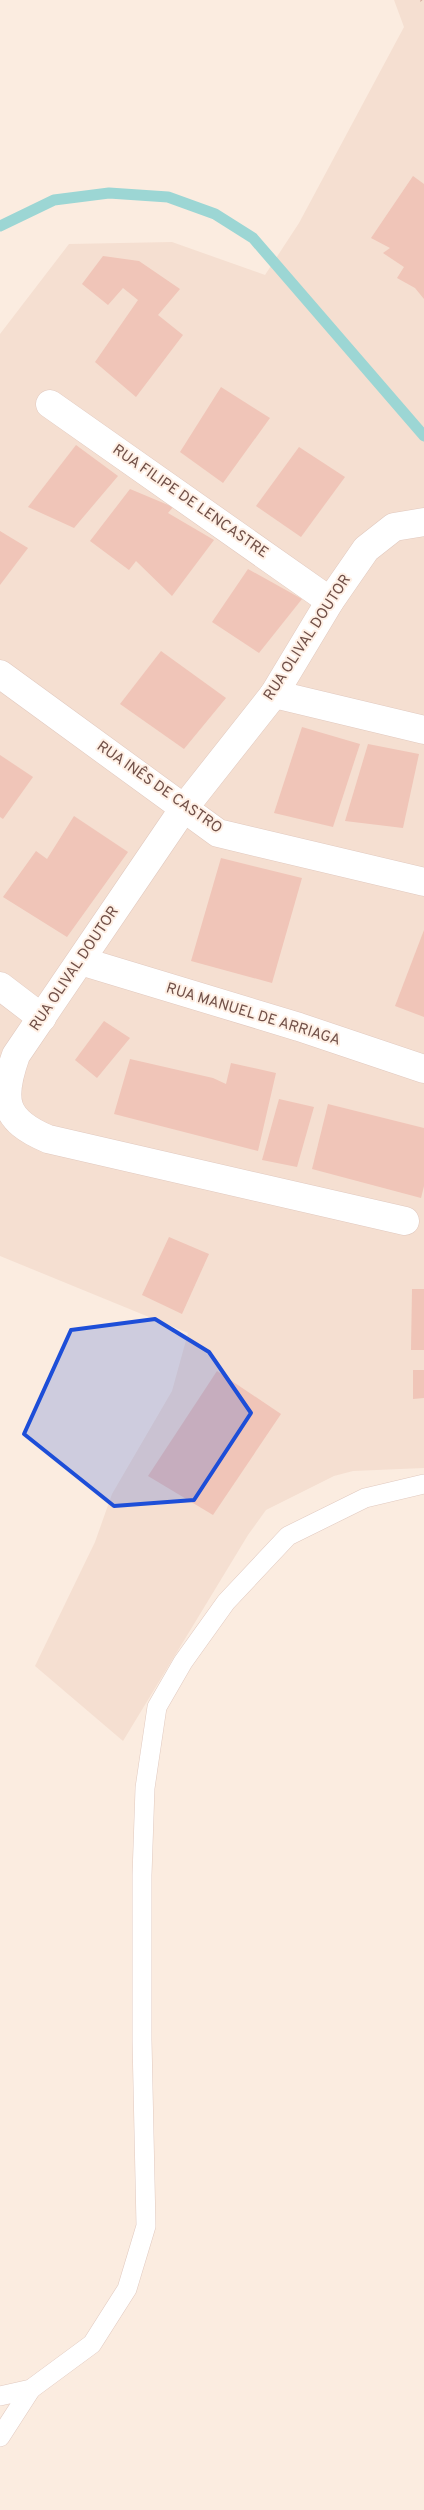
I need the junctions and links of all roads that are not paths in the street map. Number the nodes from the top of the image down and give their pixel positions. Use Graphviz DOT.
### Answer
graph roads {
  1 [pos="50,404"];
  2 [pos="424,522"];
  3 [pos="330,601"];
  4 [pos="0,674"];
  5 [pos="274,694"];
  6 [pos="424,730"];
  7 [pos="184,808"];
  8 [pos="424,882"];
  9 [pos="81,961"];
  10 [pos="0,986"];
  11 [pos="42,1018"];
  12 [pos="424,1069"];
  13 [pos="405,1221"];
  14 [pos="424,1484"];
  15 [pos="31,2389"];
  16 [pos="0,2396"];
  17 [pos="0,2437"];
  1 -- 3 [label="street, RUA FILIPE DE LENCASTRE"];
  2 -- 3 [label="street, RUA OLIVAL DOUTOR"];
  3 -- 5 [label="street, RUA OLIVAL DOUTOR"];
  4 -- 7 [label="street, RUA INÊS DE CASTRO"];
  5 -- 6 [label="street"];
  5 -- 7 [label="street, RUA OLIVAL DOUTOR"];
  7 -- 8 [label="street, RUA INÊS DE CASTRO"];
  7 -- 9 [label="street, RUA OLIVAL DOUTOR"];
  9 -- 11 [label="street, RUA OLIVAL DOUTOR"];
  9 -- 12 [label="street, RUA MANUEL DE ARRIAGA"];
  10 -- 11 [label="street"];
  11 -- 13 [label="street, RUA OLIVAL DOUTOR"];
  14 -- 15 [label="lane"];
  15 -- 16 [label="lane"];
  15 -- 17 [label="lane"];
}
